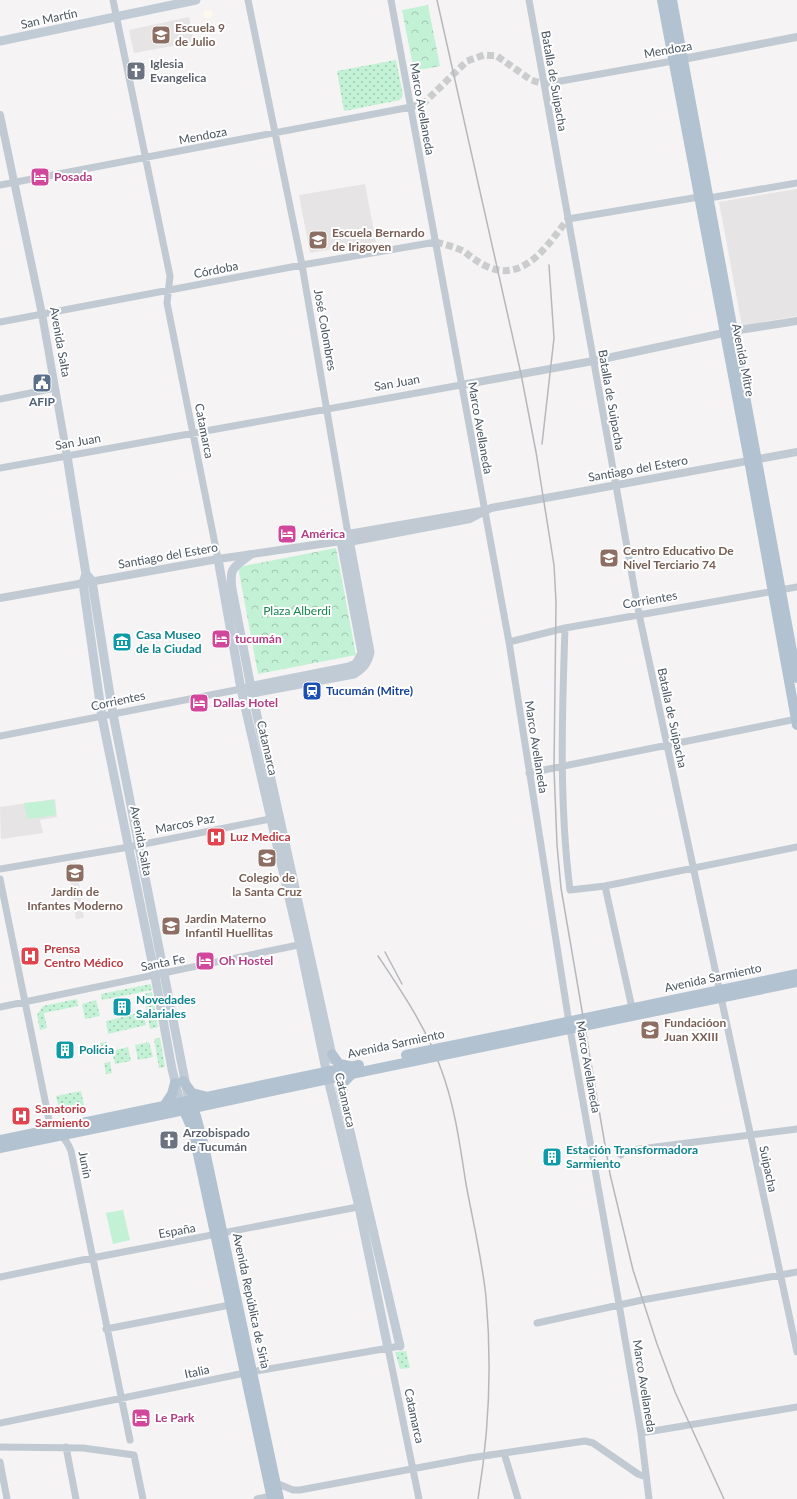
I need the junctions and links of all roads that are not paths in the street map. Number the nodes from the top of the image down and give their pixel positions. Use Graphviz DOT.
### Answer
graph roads {
  1 [pos="113,0"];
  2 [pos="196,0"];
  3 [pos="248,0"];
  4 [pos="391,0"];
  5 [pos="529,0"];
  6 [pos="662,0"];
  7 [pos="672,0"];
  8 [pos="116,17"];
  9 [pos="797,37"];
  10 [pos="0,41"];
  11 [pos="678,60"];
  12 [pos="544,84"];
  13 [pos="411,107"];
  14 [pos="0,115"];
  15 [pos="275,134"];
  16 [pos="147,159"];
  17 [pos="15,183"];
  18 [pos="797,183"];
  19 [pos="0,185"];
  20 [pos="704,198"];
  21 [pos="568,219"];
  22 [pos="436,242"];
  23 [pos="302,265"];
  24 [pos="169,290"];
  25 [pos="42,314"];
  26 [pos="797,321"];
  27 [pos="0,322"];
  28 [pos="729,332"];
  29 [pos="593,362"];
  30 [pos="461,384"];
  31 [pos="55,388"];
  32 [pos="0,399"];
  33 [pos="326,408"];
  34 [pos="192,433"];
  35 [pos="797,452"];
  36 [pos="68,456"];
  37 [pos="753,460"];
  38 [pos="0,468"];
  39 [pos="614,485"];
  40 [pos="484,511"];
  41 [pos="346,539"];
  42 [pos="250,555"];
  43 [pos="218,559"];
  44 [pos="87,580"];
  45 [pos="797,587"];
  46 [pos="777,591"];
  47 [pos="0,598"];
  48 [pos="639,614"];
  49 [pos="565,628"];
  50 [pos="509,642"];
  51 [pos="363,662"];
  52 [pos="797,678"];
  53 [pos="241,689"];
  54 [pos="251,690"];
  55 [pos="113,714"];
  56 [pos="102,717"];
  57 [pos="797,721"];
  58 [pos="0,736"];
  59 [pos="667,746"];
  60 [pos="562,766"];
  61 [pos="529,773"];
  62 [pos="275,818"];
  63 [pos="134,846"];
  64 [pos="797,847"];
  65 [pos="694,867"];
  66 [pos="0,869"];
  67 [pos="0,879"];
  68 [pos="605,886"];
  69 [pos="304,944"];
  70 [pos="797,974"];
  71 [pos="159,975"];
  72 [pos="797,982"];
  73 [pos="721,994"];
  74 [pos="25,1002"];
  75 [pos="0,1006"];
  76 [pos="632,1008"];
  77 [pos="570,1025"];
  78 [pos="332,1054"];
  79 [pos="357,1069"];
  80 [pos="332,1075"];
  81 [pos="179,1082"];
  82 [pos="342,1094"];
  83 [pos="212,1100"];
  84 [pos="187,1105"];
  85 [pos="167,1110"];
  86 [pos="53,1129"];
  87 [pos="797,1129"];
  88 [pos="197,1131"];
  89 [pos="62,1135"];
  90 [pos="750,1136"];
  91 [pos="0,1140"];
  92 [pos="0,1148"];
  93 [pos="620,1155"];
  94 [pos="364,1206"];
  95 [pos="219,1234"];
  96 [pos="92,1258"];
  97 [pos="797,1272"];
  98 [pos="780,1275"];
  99 [pos="0,1277"];
  100 [pos="230,1304"];
  101 [pos="619,1304"];
  102 [pos="537,1323"];
  103 [pos="106,1329"];
  104 [pos="400,1346"];
  105 [pos="388,1348"];
  106 [pos="797,1352"];
  107 [pos="249,1372"];
  108 [pos="120,1399"];
  109 [pos="797,1407"];
  110 [pos="0,1423"];
  111 [pos="641,1433"];
  112 [pos="130,1440"];
  113 [pos="0,1447"];
  114 [pos="66,1447"];
  115 [pos="504,1453"];
  116 [pos="0,1462"];
  117 [pos="413,1468"];
  118 [pos="646,1477"];
  119 [pos="274,1493"];
  120 [pos="7,1499"];
  121 [pos="76,1499"];
  122 [pos="143,1499"];
  123 [pos="257,1499"];
  124 [pos="419,1499"];
  125 [pos="518,1499"];
  126 [pos="649,1499"];
  1 -- 8 [label="street, Catamarca"];
  2 -- 8 [label="main road, San Martín"];
  3 -- 15 [label="street, José Colombres"];
  4 -- 13 [label="street, Marco Avellaneda"];
  5 -- 12 [label="street, Batalla de Suipacha"];
  6 -- 11 [label="main road, Avenida Mitre"];
  7 -- 11 [label="main road, Avenida Mitre"];
  8 -- 10 [label="main road, San Martín"];
  8 -- 16 [label="street, Catamarca"];
  9 -- 11 [label="street, Mendoza"];
  11 -- 12 [label="street, Mendoza"];
  11 -- 20 [label="main road, Avenida Mitre"];
  12 -- 21 [label="street, Batalla de Suipacha"];
  13 -- 15 [label="street, Mendoza"];
  13 -- 22 [label="street, Marco Avellaneda"];
  14 -- 17 [label="street, Avenida Salta"];
  15 -- 16 [label="street, Mendoza"];
  15 -- 23 [label="street, José Colombres"];
  16 -- 17 [label="street, Mendoza"];
  16 -- 24 [label="street, Catamarca"];
  17 -- 19 [label="street, Mendoza"];
  17 -- 25 [label="street, Avenida Salta"];
  18 -- 20 [label="street"];
  20 -- 21 [label="street"];
  20 -- 28 [label="main road, Avenida Mitre"];
  21 -- 29 [label="street, Batalla de Suipacha"];
  22 -- 23 [label="street, Córdoba"];
  22 -- 30 [label="street, Marco Avellaneda"];
  23 -- 24 [label="street, Córdoba"];
  23 -- 33 [label="street, José Colombres"];
  24 -- 25 [label="street, Córdoba"];
  24 -- 34 [label="street, Catamarca"];
  25 -- 27 [label="street, Córdoba"];
  25 -- 31 [label="street, Avenida Salta"];
  26 -- 28 [label="street, San Juan"];
  28 -- 29 [label="street, San Juan"];
  28 -- 37 [label="main road, Avenida Mitre"];
  29 -- 30 [label="street, San Juan"];
  29 -- 39 [label="street, Batalla de Suipacha"];
  30 -- 33 [label="street, San Juan"];
  30 -- 40 [label="street, Marco Avellaneda"];
  31 -- 32 [label="street"];
  31 -- 36 [label="street, Avenida Salta"];
  33 -- 34 [label="street, San Juan"];
  33 -- 41 [label="street, José Colombres"];
  34 -- 36 [label="street, San Juan"];
  34 -- 43 [label="street, Catamarca"];
  35 -- 37 [label="street, Santiago del Estero"];
  36 -- 38 [label="street, San Juan"];
  36 -- 44 [label="main road, Avenida Salta"];
  37 -- 39 [label="street, Santiago del Estero"];
  37 -- 46 [label="main road, Avenida Mitre"];
  39 -- 40 [label="street, Santiago del Estero"];
  39 -- 48 [label="street, Batalla de Suipacha"];
  40 -- 41 [label="street, Santiago del Estero"];
  40 -- 50 [label="street, Marco Avellaneda"];
  41 -- 42 [label="street, Santiago del Estero"];
  41 -- 51 [label="main road, José Colombres"];
  42 -- 43 [label="street, Santiago del Estero"];
  42 -- 54 [label="main road, Catamarca"];
  43 -- 44 [label="street, Santiago del Estero"];
  43 -- 53 [label="main road, Catamarca"];
  44 -- 47 [label="street, Santiago del Estero"];
  44 -- 55 [label="main road, Avenida Salta"];
  44 -- 56 [label="main road, Avenida Salta"];
  45 -- 46 [label="street, Corrientes"];
  46 -- 48 [label="street, Corrientes"];
  46 -- 52 [label="main road, Avenida Mitre"];
  46 -- 57 [label="main road, Avenida Mitre"];
  48 -- 49 [label="street, Corrientes"];
  48 -- 59 [label="street, Batalla de Suipacha"];
  49 -- 50 [label="street, Corrientes"];
  49 -- 60 [label="street"];
  50 -- 61 [label="street, Marco Avellaneda"];
  51 -- 54 [label="main road, Corrientes"];
  53 -- 54 [label="main road, Corrientes"];
  53 -- 55 [label="street, Corrientes"];
  53 -- 62 [label="main road, Catamarca"];
  54 -- 62 [label="main road, Catamarca"];
  55 -- 56 [label="street, Corrientes"];
  55 -- 63 [label="main road, Avenida Salta"];
  56 -- 58 [label="street, Corrientes"];
  56 -- 63 [label="main road, Avenida Salta"];
  57 -- 59 [label="street"];
  59 -- 60 [label="street"];
  59 -- 65 [label="street, Batalla de Suipacha"];
  60 -- 61 [label="street"];
  60 -- 68 [label="street"];
  61 -- 77 [label="street, Marco Avellaneda"];
  62 -- 63 [label="street, Marcos Paz"];
  62 -- 69 [label="main road, Catamarca"];
  63 -- 66 [label="street, Marcos Paz"];
  63 -- 71 [label="main road, Avenida Salta"];
  64 -- 65 [label="street"];
  65 -- 68 [label="street"];
  65 -- 73 [label="street, Batalla de Suipacha"];
  67 -- 74 [label="street"];
  68 -- 76 [label="street"];
  69 -- 71 [label="street, Santa Fe"];
  69 -- 78 [label="main road, Catamarca"];
  69 -- 80 [label="main road, Catamarca"];
  70 -- 73 [label="main road, Avenida Sarmiento"];
  71 -- 74 [label="street, Santa Fe"];
  71 -- 81 [label="main road, Avenida Salta"];
  72 -- 73 [label="main road, Avenida Sarmiento"];
  73 -- 76 [label="main road, Avenida Sarmiento"];
  73 -- 77 [label="main road, Avenida Sarmiento"];
  73 -- 90 [label="street, Suipacha"];
  74 -- 75 [label="street, Santa Fe"];
  74 -- 86 [label="street"];
  76 -- 77 [label="main road, Avenida Sarmiento"];
  77 -- 79 [label="main road, Avenida Sarmiento, bridge"];
  77 -- 101 [label="street, Marco Avellaneda"];
  78 -- 79 [label="main road"];
  78 -- 80 [label="main road, Catamarca"];
  79 -- 80 [label="main road, Avenida Sarmiento"];
  79 -- 82 [label="main road"];
  80 -- 82 [label="main road, Catamarca"];
  80 -- 83 [label="main road, Avenida Sarmiento"];
  80 -- 94 [label="main road, Catamarca"];
  81 -- 83 [label="main road"];
  81 -- 84 [label="main road, Avenida Salta"];
  81 -- 85 [label="main road"];
  82 -- 94 [label="main road, Catamarca"];
  83 -- 84 [label="main road, Avenida Sarmiento"];
  83 -- 88 [label="main road"];
  84 -- 85 [label="main road, Avenida Sarmiento"];
  84 -- 88 [label="main road, Avenida República de Siria"];
  85 -- 86 [label="main road, Avenida Sarmiento"];
  85 -- 88 [label="main road"];
  85 -- 89 [label="main road, Avenida Sarmiento"];
  86 -- 89 [label="street, Junín"];
  86 -- 91 [label="main road, Avenida Sarmiento"];
  87 -- 90 [label="street"];
  88 -- 95 [label="main road, Avenida República de Siria"];
  89 -- 92 [label="main road, Avenida Sarmiento"];
  89 -- 96 [label="street, Junín"];
  90 -- 93 [label="street"];
  90 -- 98 [label="street, Suipacha"];
  94 -- 95 [label="street, España"];
  94 -- 104 [label="main road, Catamarca"];
  94 -- 105 [label="main road, Catamarca"];
  95 -- 96 [label="street, España"];
  95 -- 100 [label="main road, Avenida República de Siria"];
  95 -- 107 [label="main road, Avenida República de Siria"];
  96 -- 99 [label="street, España"];
  96 -- 103 [label="street, Junín"];
  97 -- 98 [label="street"];
  98 -- 101 [label="street"];
  98 -- 106 [label="street, Suipacha"];
  100 -- 103 [label="street"];
  100 -- 107 [label="main road, Avenida República de Siria"];
  101 -- 102 [label="street"];
  101 -- 111 [label="street, Marco Avellaneda"];
  103 -- 108 [label="street, Junín"];
  104 -- 105 [label="street, Italia"];
  105 -- 107 [label="street, Italia"];
  105 -- 117 [label="street, Catamarca"];
  107 -- 108 [label="street, Italia"];
  107 -- 119 [label="main road, Avenida República de Siria"];
  108 -- 110 [label="street, Italia"];
  108 -- 112 [label="street, Junín"];
  109 -- 111 [label="street"];
  111 -- 118 [label="street, Marco Avellaneda"];
  113 -- 114 [label="street"];
  114 -- 121 [label="street"];
  114 -- 122 [label="street"];
  115 -- 117 [label="street, bridge"];
  115 -- 118 [label="street"];
  115 -- 125 [label="street"];
  116 -- 120 [label="street"];
  117 -- 119 [label="street"];
  117 -- 124 [label="street, Catamarca"];
  118 -- 126 [label="street, Marco Avellaneda"];
  119 -- 123 [label="street"];
}
